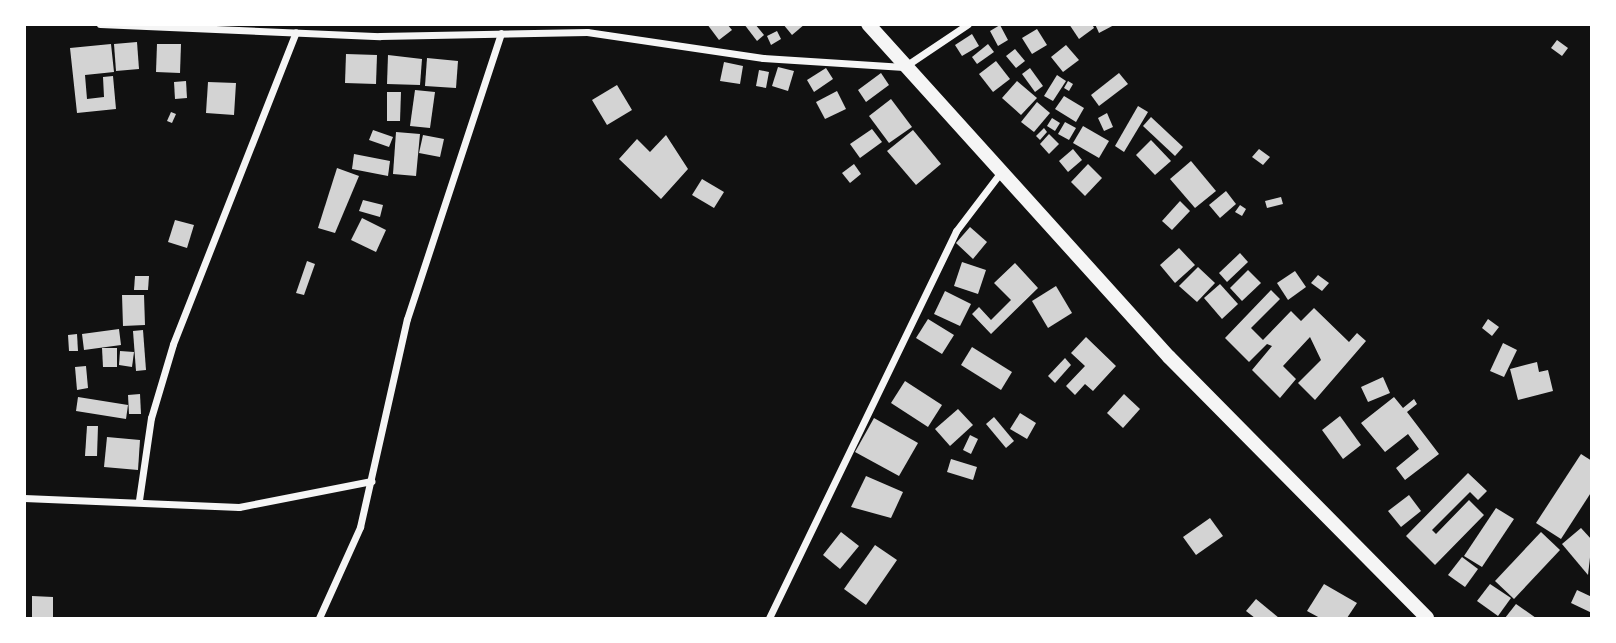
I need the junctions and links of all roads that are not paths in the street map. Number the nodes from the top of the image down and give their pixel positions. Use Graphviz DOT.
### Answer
graph roads {
  1 [pos="100,24"];
  2 [pos="342,24"];
  3 [pos="868,24"];
  4 [pos="968,24"];
  5 [pos="296,32"];
  6 [pos="501,33"];
  7 [pos="341,34"];
  8 [pos="904,67"];
  9 [pos="1001,172"];
  10 [pos="371,481"];
  11 [pos="24,498"];
  12 [pos="139,500"];
  13 [pos="319,618"];
  14 [pos="769,618"];
  15 [pos="1427,618"];
  1 -- 5 [label="street"];
  2 -- 7 [label="street"];
  3 -- 8 [label="highway"];
  4 -- 8 [label="street"];
  5 -- 7 [label="street"];
  5 -- 12 [label="street"];
  6 -- 7 [label="street"];
  6 -- 8 [label="street"];
  6 -- 10 [label="street"];
  8 -- 9 [label="highway"];
  9 -- 14 [label="street"];
  9 -- 15 [label="highway"];
  10 -- 12 [label="street"];
  10 -- 13 [label="street"];
  11 -- 12 [label="street"];
}
